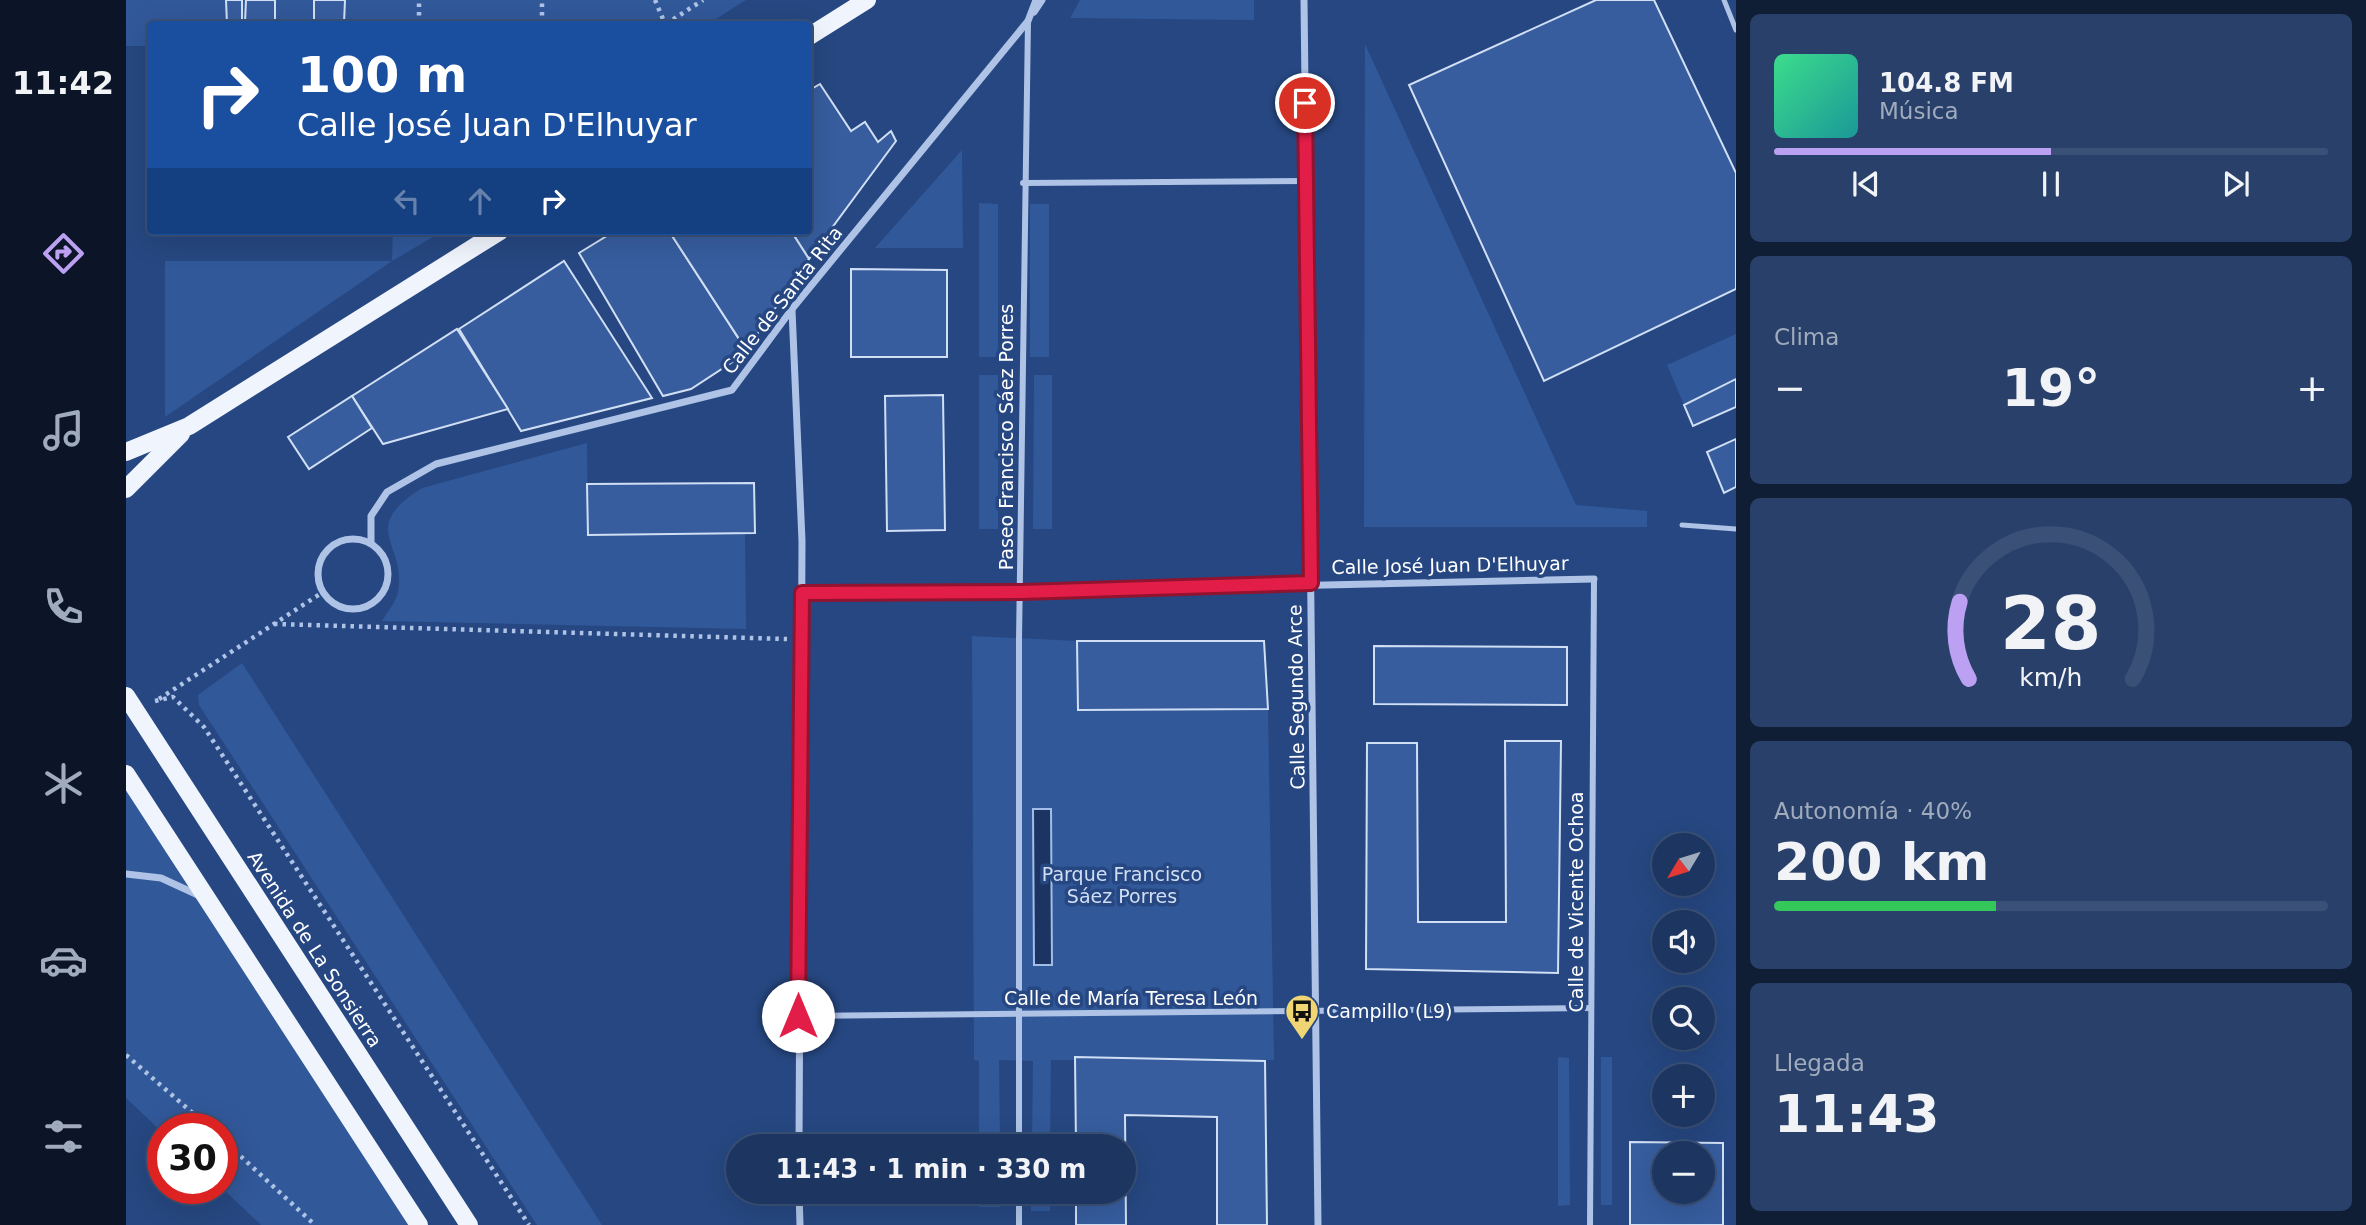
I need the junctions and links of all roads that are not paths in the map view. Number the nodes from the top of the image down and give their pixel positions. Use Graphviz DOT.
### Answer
graph roads {
  1 [pos="867,0"];
  2 [pos="1036,0"];
  3 [pos="1042,0"];
  4 [pos="1304,0"];
  5 [pos="1724,0"];
  6 [pos="1028,21"];
  7 [pos="1736,30"];
  8 [pos="812,34"];
  9 [pos="1306,181"];
  10 [pos="1023,183"];
  11 [pos="494,235"];
  12 [pos="792,309"];
  13 [pos="189,426"];
  14 [pos="126,452"];
  15 [pos="126,489"];
  16 [pos="1682,525"];
  17 [pos="1736,529"];
  18 [pos="371,543"];
  19 [pos="1594,579"];
  20 [pos="1311,583"];
  21 [pos="1021,592"];
  22 [pos="802,593"];
  23 [pos="126,696"];
  24 [pos="126,774"];
  25 [pos="126,874"];
  26 [pos="206,898"];
  27 [pos="1591,1008"];
  28 [pos="1316,1013"];
  29 [pos="1020,1015"];
  30 [pos="798,1016"];
  31 [pos="799,1134"];
  32 [pos="1019,1134"];
  33 [pos="799,1204"];
  34 [pos="1019,1204"];
  35 [pos="419,1225"];
  36 [pos="469,1225"];
  37 [pos="800,1225"];
  38 [pos="1019,1225"];
  39 [pos="1318,1225"];
  40 [pos="1590,1225"];
  1 -- 8 [label="main road"];
  2 -- 6 [label="street, Calle de Santa Rita"];
  3 -- 6 [label="street"];
  4 -- 9 [label="street, Calle Segundo Arce"];
  5 -- 7 [label="lane"];
  6 -- 10 [label="street, Paseo Francisco Sáez Porres"];
  6 -- 12 [label="street, Calle de Santa Rita"];
  9 -- 10 [label="street"];
  9 -- 20 [label="street, Calle Segundo Arce"];
  10 -- 21 [label="street, Paseo Francisco Sáez Porres"];
  11 -- 13 [label="main road"];
  12 -- 18 [label="street, Calle de Santa Rita"];
  12 -- 22 [label="street"];
  13 -- 14 [label="main road"];
  13 -- 15 [label="main road"];
  16 -- 17 [label="lane"];
  18 -- 18 [label="street"];
  19 -- 20 [label="street, Calle José Juan D'Elhuyar"];
  19 -- 27 [label="street, Calle de Vicente Ochoa"];
  20 -- 21 [label="street, Calle José Juan D'Elhuyar"];
  20 -- 28 [label="street, Calle Segundo Arce"];
  21 -- 22 [label="street, Calle José Juan D'Elhuyar"];
  21 -- 29 [label="street, Paseo Francisco Sáez Porres"];
  22 -- 30 [label="street"];
  23 -- 36 [label="main road, Avenida de La Sonsierra"];
  24 -- 26 [label="main road"];
  25 -- 26 [label="street"];
  26 -- 35 [label="main road"];
  27 -- 28 [label="street, Calle de María Teresa León"];
  27 -- 40 [label="street, Calle de Vicente Ochoa"];
  28 -- 29 [label="street, Calle de María Teresa León"];
  28 -- 39 [label="street, Calle Segundo Arce"];
  29 -- 30 [label="street, Calle de María Teresa León"];
  29 -- 32 [label="street, Paseo Francisco Sáez Porres"];
  30 -- 31 [label="street"];
  33 -- 37 [label="street"];
  34 -- 38 [label="street"];
}
